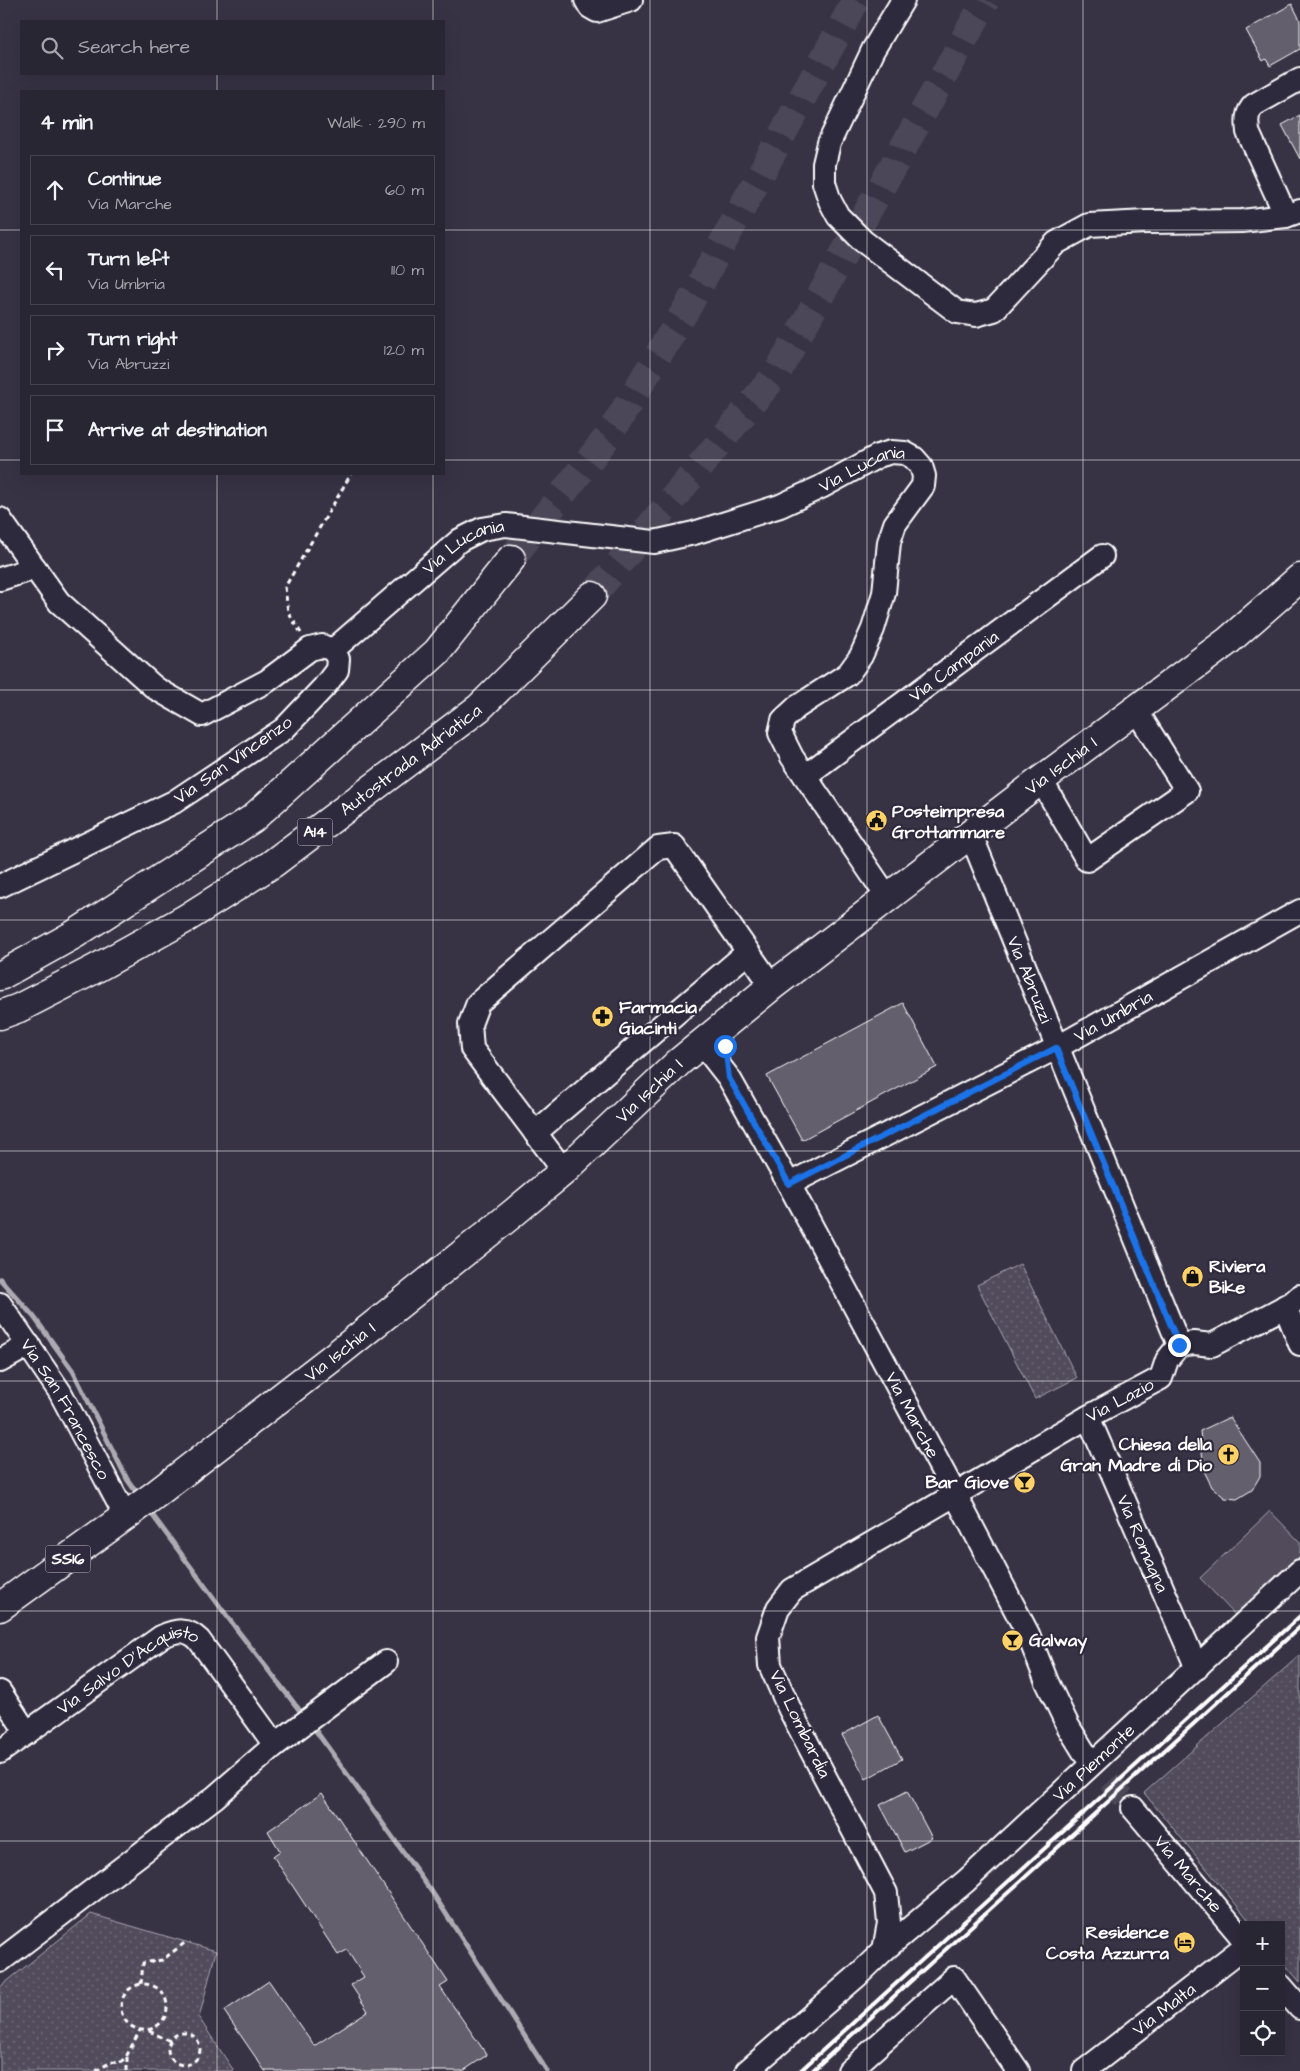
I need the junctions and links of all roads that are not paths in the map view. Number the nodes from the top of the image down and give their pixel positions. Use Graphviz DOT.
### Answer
graph roads {
  1 [pos="586,0"];
  2 [pos="631,0"];
  3 [pos="903,0"];
  4 [pos="1300,79"];
  5 [pos="1293,214"];
  6 [pos="0,519"];
  7 [pos="1102,556"];
  8 [pos="511,559"];
  9 [pos="35,568"];
  10 [pos="1300,578"];
  11 [pos="0,579"];
  12 [pos="592,596"];
  13 [pos="333,650"];
  14 [pos="1136,710"];
  15 [pos="805,776"];
  16 [pos="1042,780"];
  17 [pos="971,835"];
  18 [pos="0,886"];
  19 [pos="888,898"];
  20 [pos="1300,911"];
  21 [pos="748,952"];
  22 [pos="0,976"];
  23 [pos="772,986"];
  24 [pos="0,1015"];
  25 [pos="709,1038"];
  26 [pos="1056,1048"];
  27 [pos="535,1133"];
  28 [pos="564,1171"];
  29 [pos="789,1184"];
  30 [pos="1293,1301"];
  31 [pos="0,1304"];
  32 [pos="1300,1344"];
  33 [pos="29,1345"];
  34 [pos="1179,1345"];
  35 [pos="0,1362"];
  36 [pos="1088,1417"];
  37 [pos="956,1496"];
  38 [pos="130,1514"];
  39 [pos="1300,1571"];
  40 [pos="0,1607"];
  41 [pos="386,1662"];
  42 [pos="1197,1668"];
  43 [pos="0,1692"];
  44 [pos="27,1733"];
  45 [pos="275,1745"];
  46 [pos="0,1752"];
  47 [pos="1087,1757"];
  48 [pos="1133,1808"];
  49 [pos="1240,1935"];
  50 [pos="884,1950"];
  51 [pos="1240,1950"];
  52 [pos="0,1960"];
  53 [pos="1285,1991"];
  54 [pos="1300,2008"];
  55 [pos="747,2071"];
  56 [pos="849,2071"];
  57 [pos="1018,2071"];
  58 [pos="1084,2071"];
  1 -- 2 [label="street"];
  3 -- 5 [label="street"];
  4 -- 5 [label="street"];
  6 -- 9 [label="street"];
  7 -- 15 [label="street, Via Campania"];
  8 -- 22 [label="main road"];
  9 -- 11 [label="street"];
  9 -- 13 [label="street"];
  10 -- 14 [label="main road, Via Ischia I / SS16"];
  12 -- 24 [label="main road, Autostrada Adriatica / A14"];
  13 -- 15 [label="street, Via Lucania"];
  13 -- 18 [label="street, Via San Vincenzo"];
  14 -- 16 [label="main road, Via Ischia I / SS16"];
  14 -- 16 [label="street"];
  15 -- 19 [label="street, Via Lucania"];
  16 -- 17 [label="main road, Via Ischia I / SS16"];
  17 -- 19 [label="main road, Via Ischia I / SS16"];
  17 -- 26 [label="street, Via Abruzzi"];
  19 -- 23 [label="main road, Via Ischia I / SS16"];
  20 -- 26 [label="street, Via Umbria"];
  21 -- 23 [label="street"];
  21 -- 27 [label="street"];
  21 -- 27 [label="street"];
  23 -- 25 [label="main road, Via Ischia I / SS16"];
  25 -- 28 [label="main road, Via Ischia I / SS16"];
  25 -- 29 [label="street, Via Marche"];
  26 -- 29 [label="street, Via Umbria"];
  26 -- 34 [label="street, Via Abruzzi"];
  27 -- 28 [label="street"];
  28 -- 38 [label="main road, Via Ischia I / SS16"];
  29 -- 37 [label="street, Via Marche"];
  30 -- 32 [label="street"];
  30 -- 34 [label="street"];
  31 -- 33 [label="street, Via San Francesco"];
  33 -- 35 [label="street"];
  33 -- 38 [label="street, Via San Francesco"];
  34 -- 36 [label="street, Via Lazio"];
  36 -- 37 [label="street, Via Lazio"];
  36 -- 42 [label="street, Via Romagna"];
  37 -- 47 [label="street, Via Marche"];
  37 -- 50 [label="street, Via Lombardia"];
  38 -- 40 [label="main road, Via Ischia I / SS16"];
  39 -- 42 [label="street, Via Piemonte"];
  41 -- 45 [label="street"];
  42 -- 50 [label="street, Via Piemonte"];
  43 -- 44 [label="street"];
  44 -- 45 [label="street, Via Salvo D'Acquisto"];
  44 -- 46 [label="street, Via Salvo D'Acquisto"];
  45 -- 52 [label="street"];
  48 -- 49 [label="street, Via Marche"];
  50 -- 55 [label="street, Via Piemonte"];
  51 -- 58 [label="street, Via Malta"];
  53 -- 54 [label="street"];
  56 -- 57 [label="street"];
}
